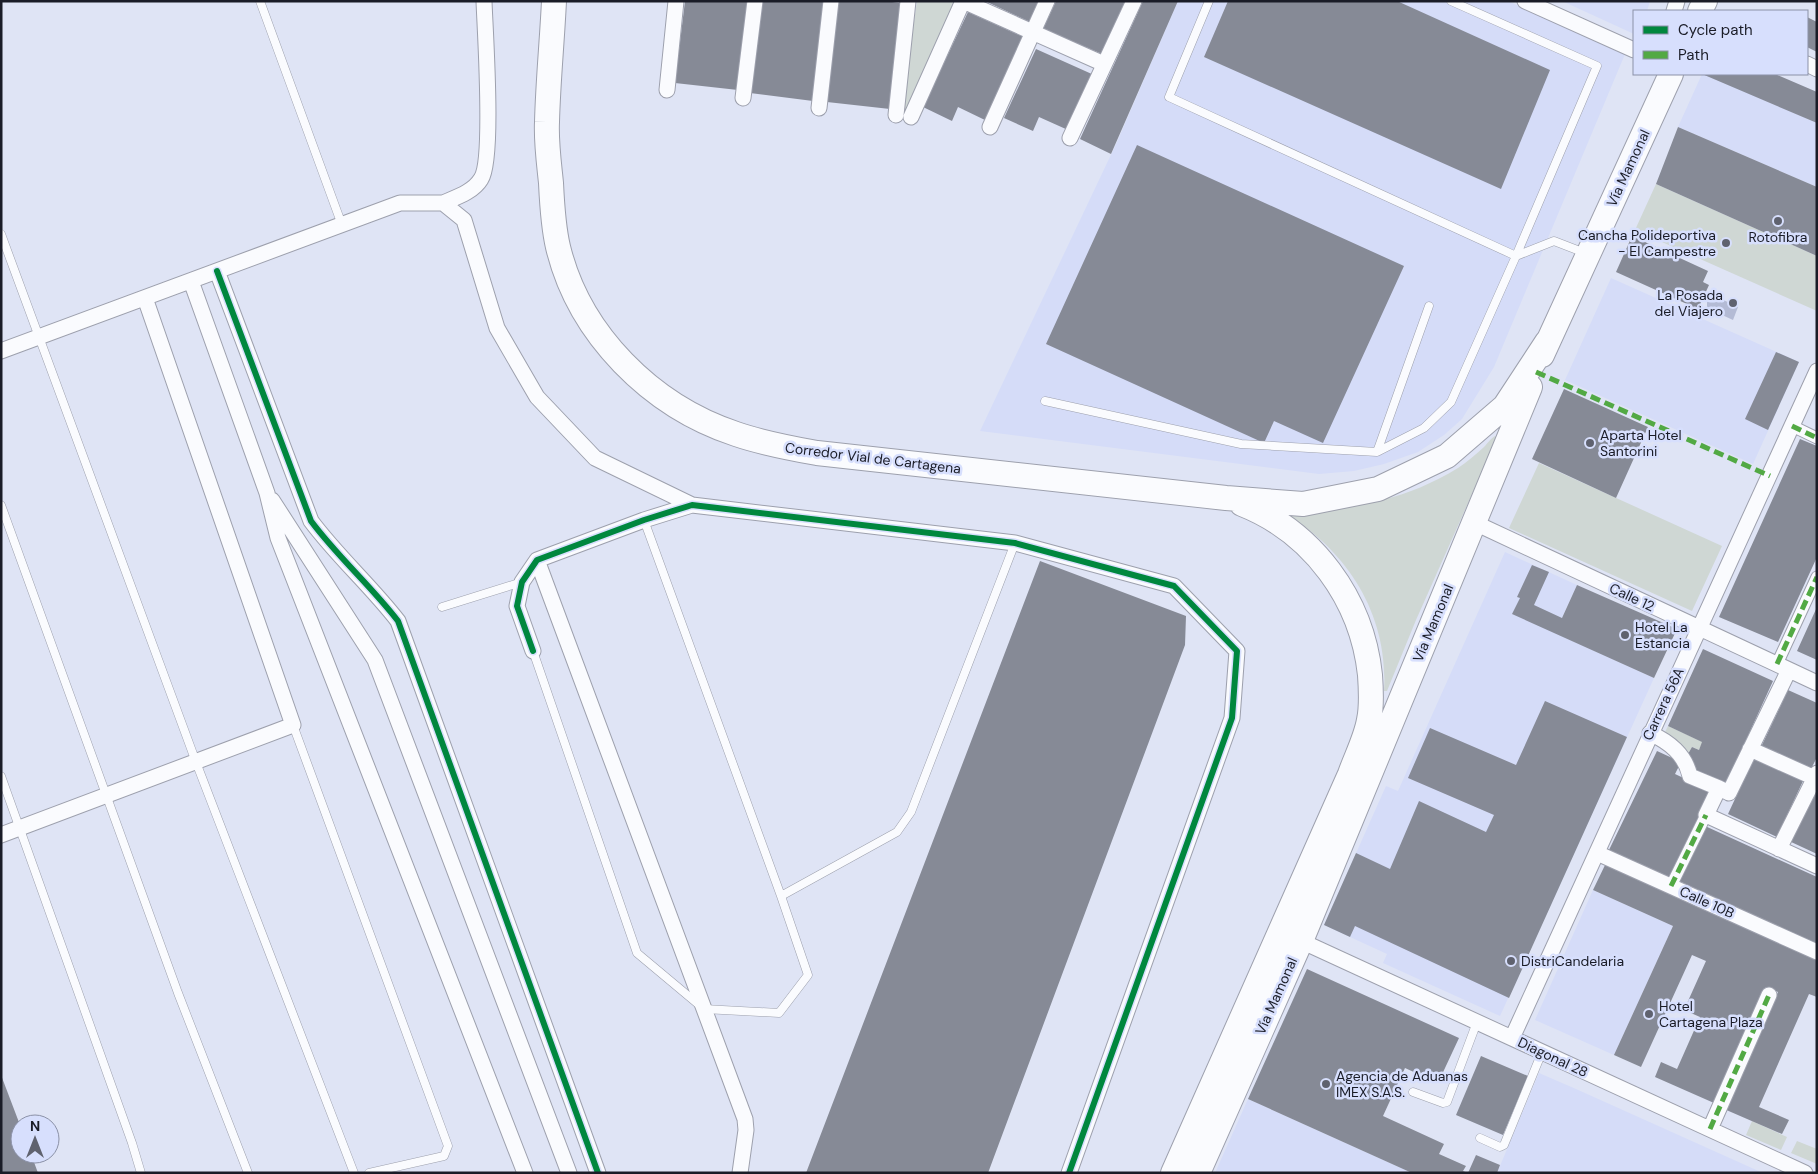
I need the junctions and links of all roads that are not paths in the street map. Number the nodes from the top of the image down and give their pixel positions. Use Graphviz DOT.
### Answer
graph roads {
  1 [pos="260,1"];
  2 [pos="484,1"];
  3 [pos="554,1"];
  4 [pos="676,1"];
  5 [pos="755,1"];
  6 [pos="831,1"];
  7 [pos="908,1"];
  8 [pos="963,1"];
  9 [pos="1047,1"];
  10 [pos="1134,1"];
  11 [pos="1209,1"];
  12 [pos="1451,1"];
  13 [pos="1525,1"];
  14 [pos="1034,32"];
  15 [pos="1633,50"];
  16 [pos="1104,64"];
  17 [pos="1671,75"];
  18 [pos="667,90"];
  19 [pos="743,98"];
  20 [pos="820,108"];
  21 [pos="896,115"];
  22 [pos="911,117"];
  23 [pos="990,127"];
  24 [pos="1070,138"];
  25 [pos="443,203"];
  26 [pos="342,225"];
  27 [pos="1,234"];
  28 [pos="1588,254"];
  29 [pos="1516,256"];
  30 [pos="217,271"];
  31 [pos="191,281"];
  32 [pos="145,298"];
  33 [pos="1429,306"];
  34 [pos="39,337"];
  35 [pos="1547,342"];
  36 [pos="1,351"];
  37 [pos="1817,371"];
  38 [pos="1045,401"];
  39 [pos="1792,426"];
  40 [pos="1817,438"];
  41 [pos="1377,452"];
  42 [pos="267,493"];
  43 [pos="1226,498"];
  44 [pos="1,505"];
  45 [pos="692,505"];
  46 [pos="644,520"];
  47 [pos="1474,523"];
  48 [pos="1015,543"];
  49 [pos="537,560"];
  50 [pos="1817,577"];
  51 [pos="522,582"];
  52 [pos="442,607"];
  53 [pos="1698,628"];
  54 [pos="533,651"];
  55 [pos="1783,667"];
  56 [pos="1817,683"];
  57 [pos="1369,721"];
  58 [pos="293,725"];
  59 [pos="1650,732"];
  60 [pos="1750,749"];
  61 [pos="196,762"];
  62 [pos="1,776"];
  63 [pos="1816,777"];
  64 [pos="1719,788"];
  65 [pos="108,795"];
  66 [pos="1706,815"];
  67 [pos="20,828"];
  68 [pos="1,835"];
  69 [pos="1780,849"];
  70 [pos="1596,852"];
  71 [pos="1817,866"];
  72 [pos="1671,886"];
  73 [pos="782,896"];
  74 [pos="1301,940"];
  75 [pos="1817,952"];
  76 [pos="1769,995"];
  77 [pos="704,1009"];
  78 [pos="1477,1022"];
  79 [pos="1512,1038"];
  80 [pos="1542,1052"];
  81 [pos="1413,1092"];
  82 [pos="1710,1129"];
  83 [pos="1480,1138"];
  84 [pos="141,1173"];
  85 [pos="248,1173"];
  86 [pos="354,1173"];
  87 [pos="369,1173"];
  88 [pos="525,1173"];
  89 [pos="570,1173"];
  90 [pos="598,1173"];
  91 [pos="740,1173"];
  92 [pos="1069,1173"];
  93 [pos="1173,1173"];
  94 [pos="1198,1173"];
  95 [pos="1805,1173"];
  1 -- 26 [label="lane"];
  2 -- 25 [label="street"];
  3 -- 43 [label="main road, Corredor Vial de Cartagena"];
  4 -- 18 [label="street"];
  5 -- 19 [label="street"];
  6 -- 20 [label="street"];
  7 -- 21 [label="street"];
  8 -- 14 [label="street"];
  8 -- 22 [label="street"];
  9 -- 14 [label="street"];
  10 -- 16 [label="street"];
  11 -- 29 [label="lane"];
  12 -- 29 [label="lane"];
  13 -- 15 [label="street"];
  14 -- 16 [label="street"];
  14 -- 23 [label="street"];
  16 -- 24 [label="street"];
  17 -- 28 [label="main road, Vía Mamonal"];
  25 -- 26 [label="street"];
  25 -- 45 [label="street"];
  26 -- 30 [label="street"];
  27 -- 34 [label="lane"];
  28 -- 29 [label="lane"];
  28 -- 35 [label="main road, Vía Mamonal"];
  29 -- 41 [label="lane"];
  30 -- 31 [label="street"];
  30 -- 90 [label="street"];
  31 -- 32 [label="street"];
  31 -- 42 [label="street"];
  32 -- 34 [label="street"];
  32 -- 58 [label="street"];
  33 -- 41 [label="lane"];
  34 -- 36 [label="street"];
  34 -- 61 [label="lane"];
  35 -- 43 [label="main road, Corredor Vial de Cartagena"];
  35 -- 47 [label="main road, Vía Mamonal"];
  37 -- 39 [label="street, Carrera 56A"];
  38 -- 41 [label="lane"];
  39 -- 40 [label="street"];
  39 -- 53 [label="street, Carrera 56A"];
  42 -- 88 [label="street"];
  42 -- 89 [label="street"];
  43 -- 57 [label="main road, Corredor Vial de Cartagena"];
  44 -- 65 [label="lane"];
  45 -- 46 [label="street"];
  45 -- 48 [label="street"];
  46 -- 49 [label="street"];
  46 -- 73 [label="lane"];
  47 -- 53 [label="street, Calle 12"];
  47 -- 74 [label="main road, Vía Mamonal"];
  48 -- 73 [label="lane"];
  48 -- 92 [label="street"];
  49 -- 51 [label="street"];
  49 -- 77 [label="street"];
  50 -- 55 [label="street"];
  51 -- 52 [label="lane"];
  51 -- 54 [label="street"];
  53 -- 55 [label="street, Calle 12"];
  53 -- 59 [label="street, Carrera 56A"];
  54 -- 77 [label="lane"];
  55 -- 56 [label="street, Calle 12"];
  55 -- 60 [label="street"];
  57 -- 93 [label="main road, Vía Mamonal"];
  58 -- 61 [label="street"];
  58 -- 87 [label="lane"];
  59 -- 64 [label="street"];
  59 -- 70 [label="street, Carrera 56A"];
  60 -- 63 [label="street"];
  60 -- 64 [label="street"];
  61 -- 65 [label="street"];
  61 -- 86 [label="lane"];
  62 -- 67 [label="lane"];
  63 -- 69 [label="street"];
  64 -- 66 [label="street"];
  65 -- 67 [label="street"];
  65 -- 85 [label="lane"];
  66 -- 69 [label="street"];
  66 -- 72 [label="street"];
  67 -- 68 [label="street"];
  67 -- 84 [label="lane"];
  69 -- 71 [label="street"];
  70 -- 72 [label="street, Calle 10B"];
  70 -- 79 [label="street, Carrera 56A"];
  72 -- 75 [label="street, Calle 10B"];
  73 -- 77 [label="lane"];
  74 -- 78 [label="street, Diagonal 28"];
  74 -- 94 [label="main road, Vía Mamonal"];
  76 -- 82 [label="street"];
  77 -- 91 [label="street"];
  78 -- 79 [label="street, Diagonal 28"];
  78 -- 81 [label="lane"];
  79 -- 80 [label="street, Diagonal 28"];
  80 -- 82 [label="street, Diagonal 28"];
  80 -- 83 [label="lane"];
  82 -- 95 [label="street, Diagonal 28"];
}
